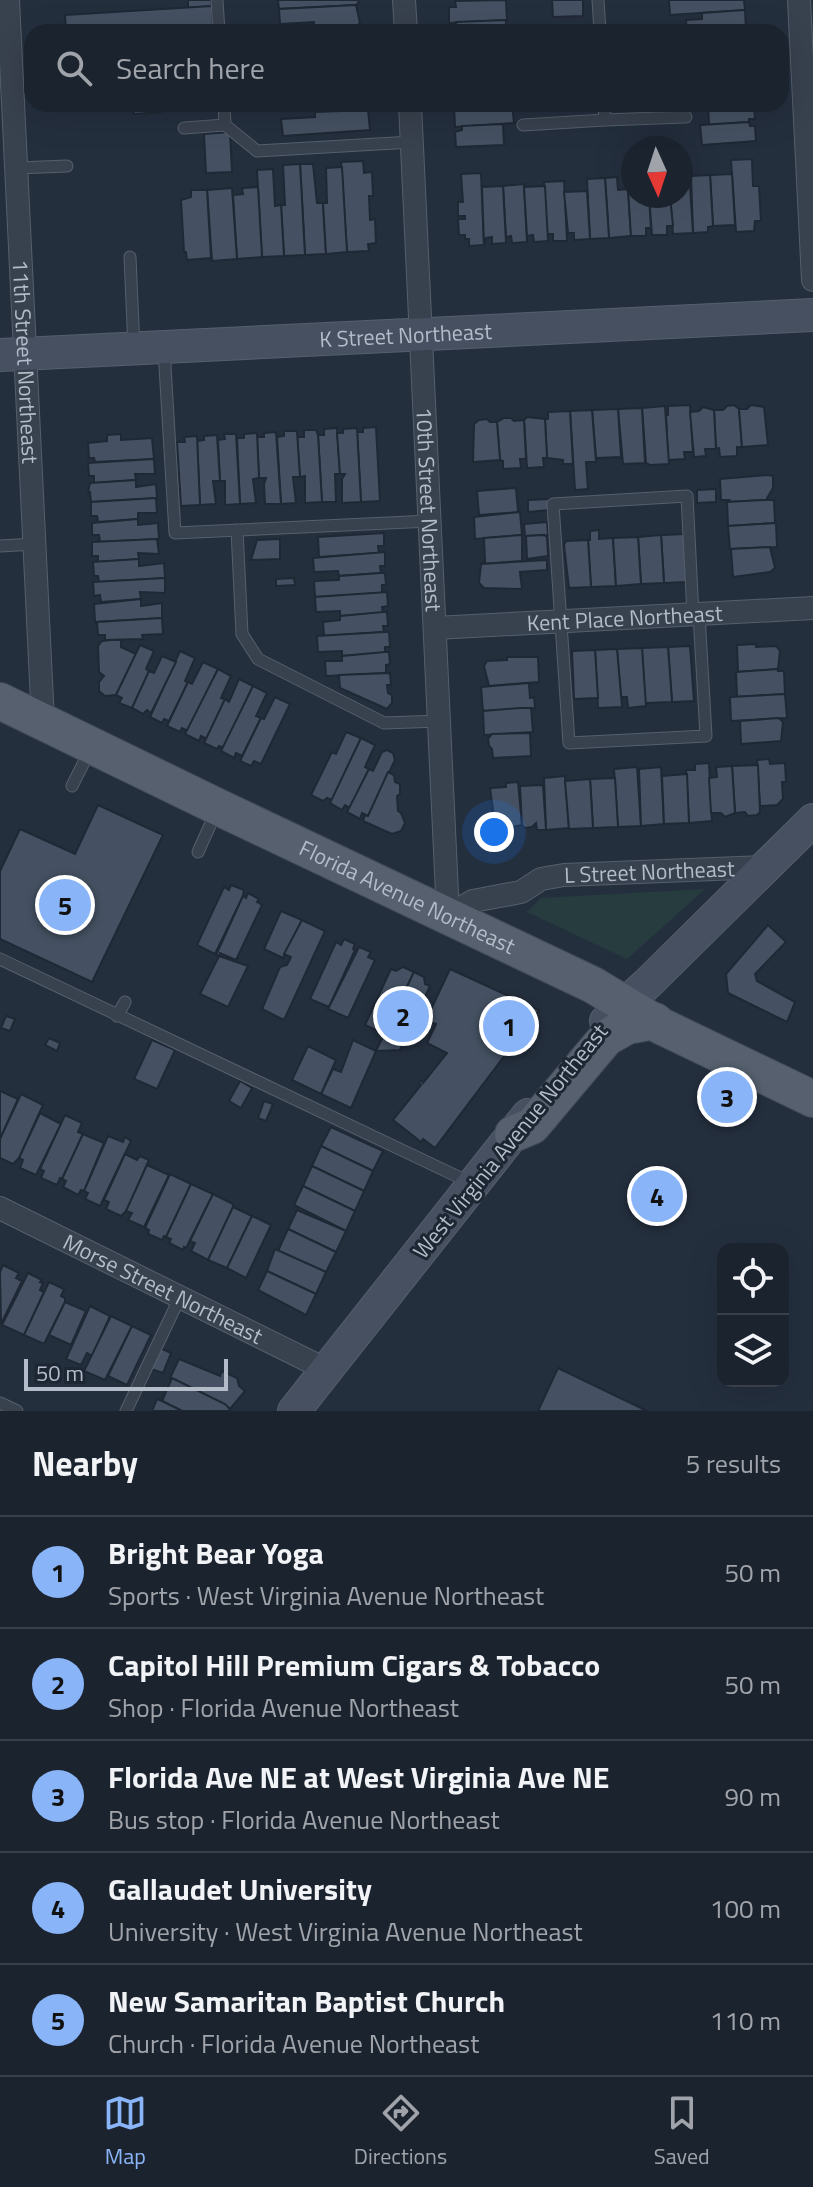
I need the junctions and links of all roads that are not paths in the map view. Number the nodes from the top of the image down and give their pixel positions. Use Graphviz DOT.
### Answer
graph roads {
  1 [pos="8,0"];
  2 [pos="217,0"];
  3 [pos="404,0"];
  4 [pos="598,0"];
  5 [pos="799,0"];
  6 [pos="218,24"];
  7 [pos="406,24"];
  8 [pos="600,24"];
  9 [pos="224,112"];
  10 [pos="410,112"];
  11 [pos="604,112"];
  12 [pos="686,117"];
  13 [pos="605,120"];
  14 [pos="225,125"];
  15 [pos="523,125"];
  16 [pos="184,128"];
  17 [pos="412,142"];
  18 [pos="67,166"];
  19 [pos="17,168"];
  20 [pos="130,257"];
  21 [pos="813,280"];
  22 [pos="813,315"];
  23 [pos="422,333"];
  24 [pos="149,348"];
  25 [pos="14,354"];
  26 [pos="430,521"];
  27 [pos="237,530"];
  28 [pos="36,544"];
  29 [pos="0,546"];
  30 [pos="813,608"];
  31 [pos="696,614"];
  32 [pos="559,621"];
  33 [pos="435,628"];
  34 [pos="0,701"];
  35 [pos="440,721"];
  36 [pos="43,722"];
  37 [pos="92,746"];
  38 [pos="72,786"];
  39 [pos="218,807"];
  40 [pos="813,820"];
  41 [pos="198,852"];
  42 [pos="764,867"];
  43 [pos="448,915"];
  44 [pos="0,959"];
  45 [pos="125,1002"];
  46 [pos="640,1012"];
  47 [pos="117,1016"];
  48 [pos="813,1099"];
  49 [pos="513,1134"];
  50 [pos="473,1184"];
  51 [pos="0,1208"];
  52 [pos="181,1296"];
  53 [pos="327,1370"];
  54 [pos="0,1403"];
  55 [pos="17,1411"];
  56 [pos="126,1411"];
  57 [pos="294,1411"];
  1 -- 19 [label="street, 11th Street Northeast"];
  2 -- 6 [label="lane"];
  3 -- 7 [label="street"];
  4 -- 8 [label="lane"];
  5 -- 21 [label="street"];
  9 -- 14 [label="lane"];
  10 -- 17 [label="street, 10th Street Northeast"];
  11 -- 13 [label="lane"];
  12 -- 13 [label="lane"];
  13 -- 15 [label="lane"];
  14 -- 16 [label="lane"];
  14 -- 17 [label="lane"];
  17 -- 23 [label="street, 10th Street Northeast"];
  18 -- 19 [label="lane"];
  19 -- 25 [label="street, 11th Street Northeast"];
  20 -- 24 [label="lane"];
  22 -- 23 [label="main road, K Street Northeast"];
  23 -- 24 [label="main road, K Street Northeast"];
  23 -- 26 [label="street, 10th Street Northeast"];
  24 -- 25 [label="main road, K Street Northeast"];
  24 -- 27 [label="lane"];
  25 -- 28 [label="street, 11th Street Northeast"];
  26 -- 27 [label="lane"];
  26 -- 33 [label="street, 10th Street Northeast"];
  27 -- 35 [label="lane"];
  28 -- 29 [label="lane"];
  28 -- 36 [label="street, 11th Street Northeast"];
  30 -- 31 [label="street, Kent Place Northeast"];
  31 -- 32 [label="street, Kent Place Northeast"];
  31 -- 32 [label="lane"];
  31 -- 32 [label="lane"];
  32 -- 33 [label="street, Kent Place Northeast"];
  33 -- 35 [label="street, 10th Street Northeast"];
  34 -- 36 [label="main road, Florida Avenue Northeast"];
  35 -- 43 [label="street, 10th Street Northeast"];
  36 -- 37 [label="main road, Florida Avenue Northeast"];
  37 -- 38 [label="lane"];
  37 -- 39 [label="main road, Florida Avenue Northeast"];
  39 -- 41 [label="lane"];
  39 -- 43 [label="main road, Florida Avenue Northeast"];
  40 -- 42 [label="main road, West Virginia Avenue Northeast"];
  42 -- 43 [label="street, L Street Northeast"];
  42 -- 46 [label="main road, West Virginia Avenue Northeast"];
  43 -- 46 [label="main road, Florida Avenue Northeast"];
  44 -- 47 [label="lane"];
  45 -- 47 [label="lane"];
  46 -- 48 [label="main road, Florida Avenue Northeast"];
  46 -- 49 [label="main road"];
  47 -- 50 [label="lane"];
  49 -- 50 [label="main road, West Virginia Avenue Northeast"];
  50 -- 53 [label="main road, West Virginia Avenue Northeast"];
  51 -- 52 [label="street, Morse Street Northeast"];
  52 -- 53 [label="street, Morse Street Northeast"];
  52 -- 56 [label="lane"];
  53 -- 57 [label="main road, West Virginia Avenue Northeast"];
  54 -- 55 [label="lane"];
}
